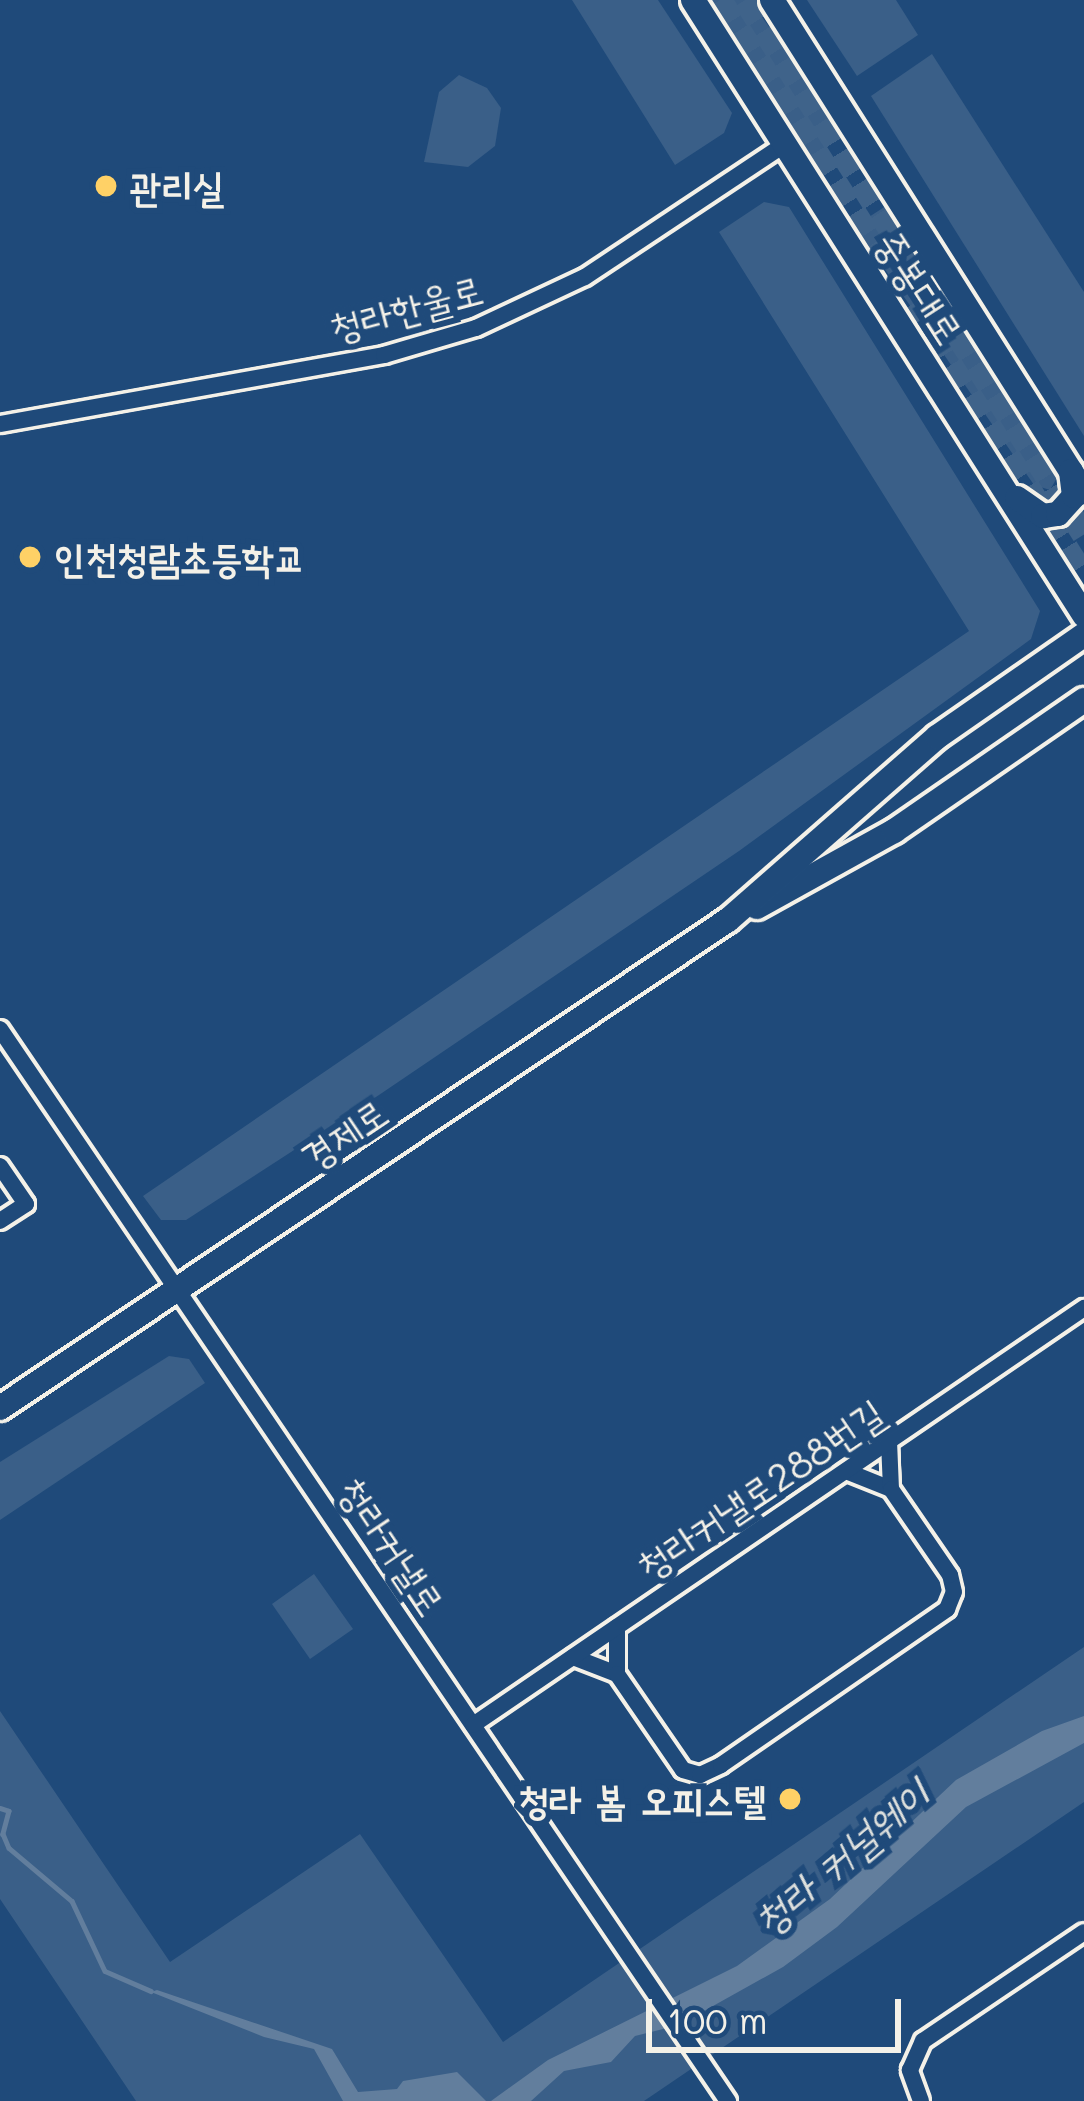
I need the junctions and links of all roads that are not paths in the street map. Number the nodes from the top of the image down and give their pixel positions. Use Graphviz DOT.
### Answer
graph roads {
  1 [pos="693,0"];
  2 [pos="772,0"];
  3 [pos="785,144"];
  4 [pos="0,424"];
  5 [pos="1077,481"];
  6 [pos="1003,483"];
  7 [pos="1084,615"];
  8 [pos="1084,635"];
  9 [pos="1084,700"];
  10 [pos="728,920"];
  11 [pos="0,1029"];
  12 [pos="7,1056"];
  13 [pos="0,1166"];
  14 [pos="0,1221"];
  15 [pos="177,1290"];
  16 [pos="1084,1308"];
  17 [pos="0,1408"];
  18 [pos="889,1441"];
  19 [pos="846,1471"];
  20 [pos="892,1489"];
  21 [pos="617,1627"];
  22 [pos="573,1657"];
  23 [pos="617,1674"];
  24 [pos="473,1725"];
  25 [pos="1084,1932"];
  26 [pos="728,2101"];
  27 [pos="921,2101"];
  1 -- 3 [label="main road, 중봉대로"];
  2 -- 5 [label="main road, 중봉대로"];
  3 -- 4 [label="street, 청라한울로"];
  3 -- 6 [label="main road, 중봉대로"];
  5 -- 6 [label="main road"];
  6 -- 7 [label="main road, 중봉대로"];
  8 -- 10 [label="main road, 경제로"];
  9 -- 10 [label="main road, 경제로"];
  10 -- 15 [label="main road, 경제로"];
  11 -- 12 [label="street, 청라커낼로"];
  12 -- 15 [label="street, 청라커낼로"];
  13 -- 14 [label="street"];
  15 -- 17 [label="main road, 경제로"];
  15 -- 24 [label="street, 청라커낼로"];
  16 -- 18 [label="street, 청라커낼로288번길"];
  18 -- 19 [label="street, 청라커낼로288번길"];
  18 -- 20 [label="street"];
  19 -- 20 [label="street"];
  19 -- 21 [label="street, 청라커낼로288번길"];
  20 -- 23 [label="street, 청라커낼로288번길"];
  21 -- 22 [label="street, 청라커낼로288번길"];
  21 -- 23 [label="street"];
  22 -- 23 [label="street"];
  22 -- 24 [label="street, 청라커낼로288번길"];
  24 -- 26 [label="street, 청라커낼로"];
  25 -- 27 [label="street"];
}
